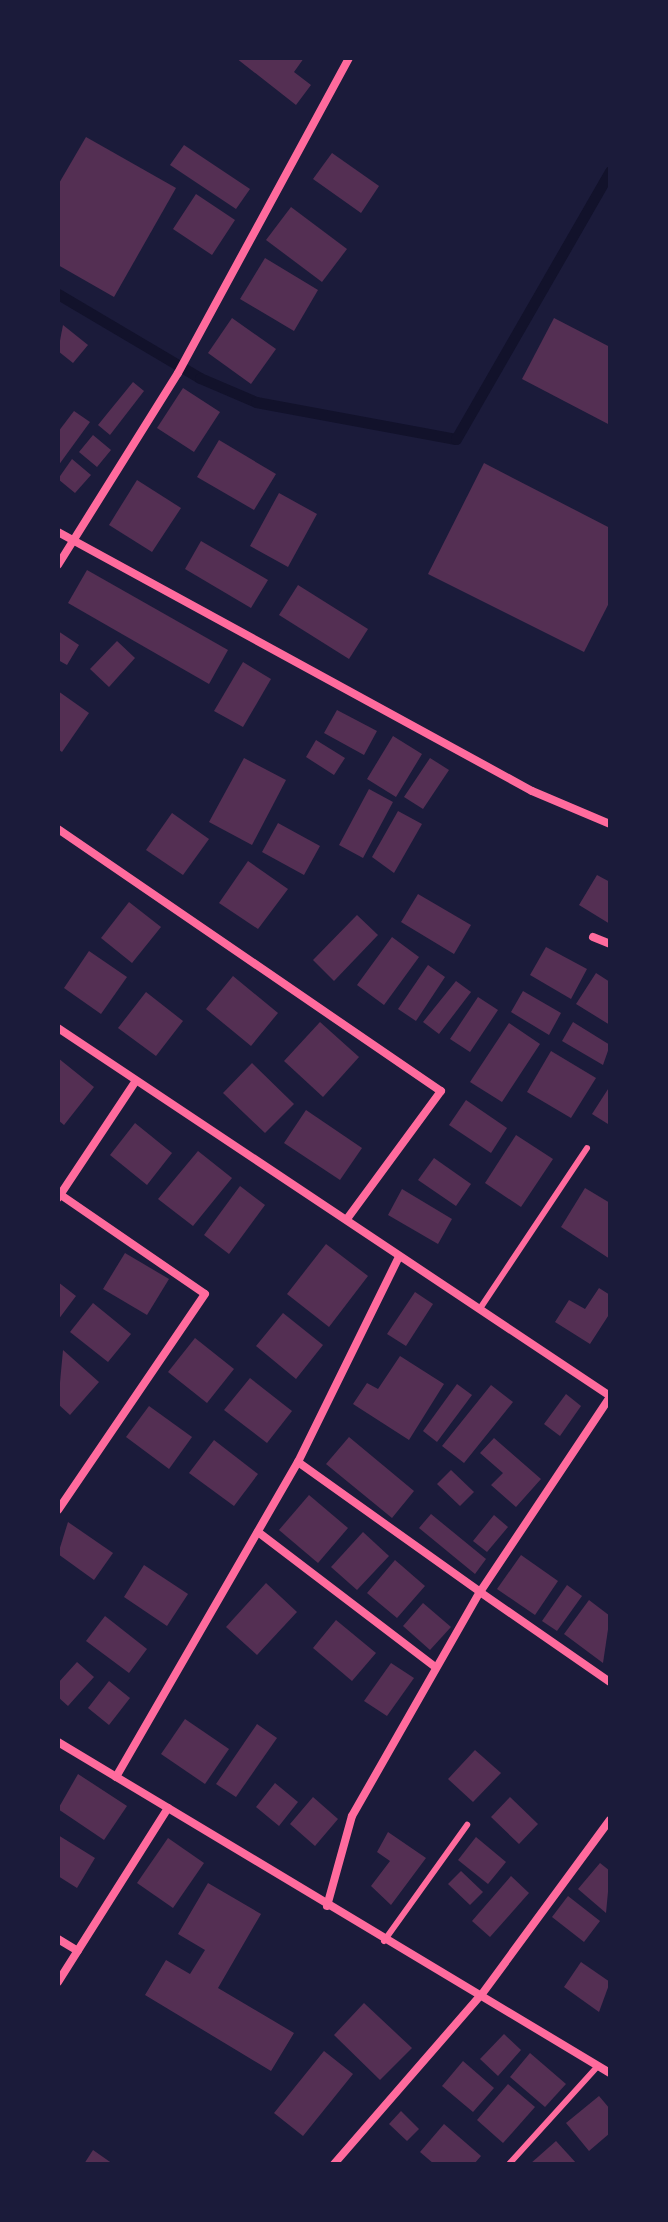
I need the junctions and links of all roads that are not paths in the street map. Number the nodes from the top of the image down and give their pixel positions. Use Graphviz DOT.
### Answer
graph roads {
  1 [pos="349,58"];
  2 [pos="58,532"];
  3 [pos="74,541"];
  4 [pos="58,565"];
  5 [pos="610,824"];
  6 [pos="58,829"];
  7 [pos="593,937"];
  8 [pos="610,944"];
  9 [pos="58,1028"];
  10 [pos="135,1082"];
  11 [pos="587,1148"];
  12 [pos="59,1195"];
  13 [pos="347,1219"];
  14 [pos="399,1257"];
  15 [pos="481,1307"];
  16 [pos="610,1397"];
  17 [pos="298,1462"];
  18 [pos="58,1510"];
  19 [pos="258,1532"];
  20 [pos="480,1592"];
  21 [pos="435,1667"];
  22 [pos="610,1682"];
  23 [pos="58,1742"];
  24 [pos="116,1777"];
  25 [pos="168,1808"];
  26 [pos="610,1820"];
  27 [pos="467,1825"];
  28 [pos="327,1906"];
  29 [pos="58,1939"];
  30 [pos="384,1941"];
  31 [pos="78,1951"];
  32 [pos="58,1982"];
  33 [pos="482,1994"];
  34 [pos="598,2066"];
  35 [pos="610,2073"];
  36 [pos="334,2164"];
  37 [pos="509,2164"];
  1 -- 3 [label="street"];
  2 -- 3 [label="street"];
  3 -- 4 [label="street"];
  3 -- 5 [label="street"];
  6 -- 13 [label="street"];
  7 -- 8 [label="street"];
  9 -- 10 [label="street"];
  10 -- 12 [label="street"];
  10 -- 13 [label="street"];
  11 -- 15 [label="lane"];
  12 -- 18 [label="street"];
  13 -- 14 [label="street"];
  14 -- 15 [label="street"];
  14 -- 17 [label="street"];
  15 -- 16 [label="street"];
  16 -- 20 [label="street"];
  17 -- 19 [label="street"];
  17 -- 20 [label="street"];
  19 -- 21 [label="street"];
  19 -- 24 [label="street"];
  20 -- 21 [label="street"];
  20 -- 22 [label="street"];
  21 -- 28 [label="street"];
  23 -- 24 [label="street"];
  24 -- 25 [label="street"];
  25 -- 28 [label="street"];
  25 -- 31 [label="street"];
  26 -- 33 [label="street"];
  27 -- 30 [label="lane"];
  28 -- 30 [label="street"];
  29 -- 31 [label="street"];
  30 -- 33 [label="street"];
  31 -- 32 [label="street"];
  33 -- 34 [label="street"];
  33 -- 36 [label="street"];
  34 -- 35 [label="street"];
  34 -- 37 [label="lane"];
}
